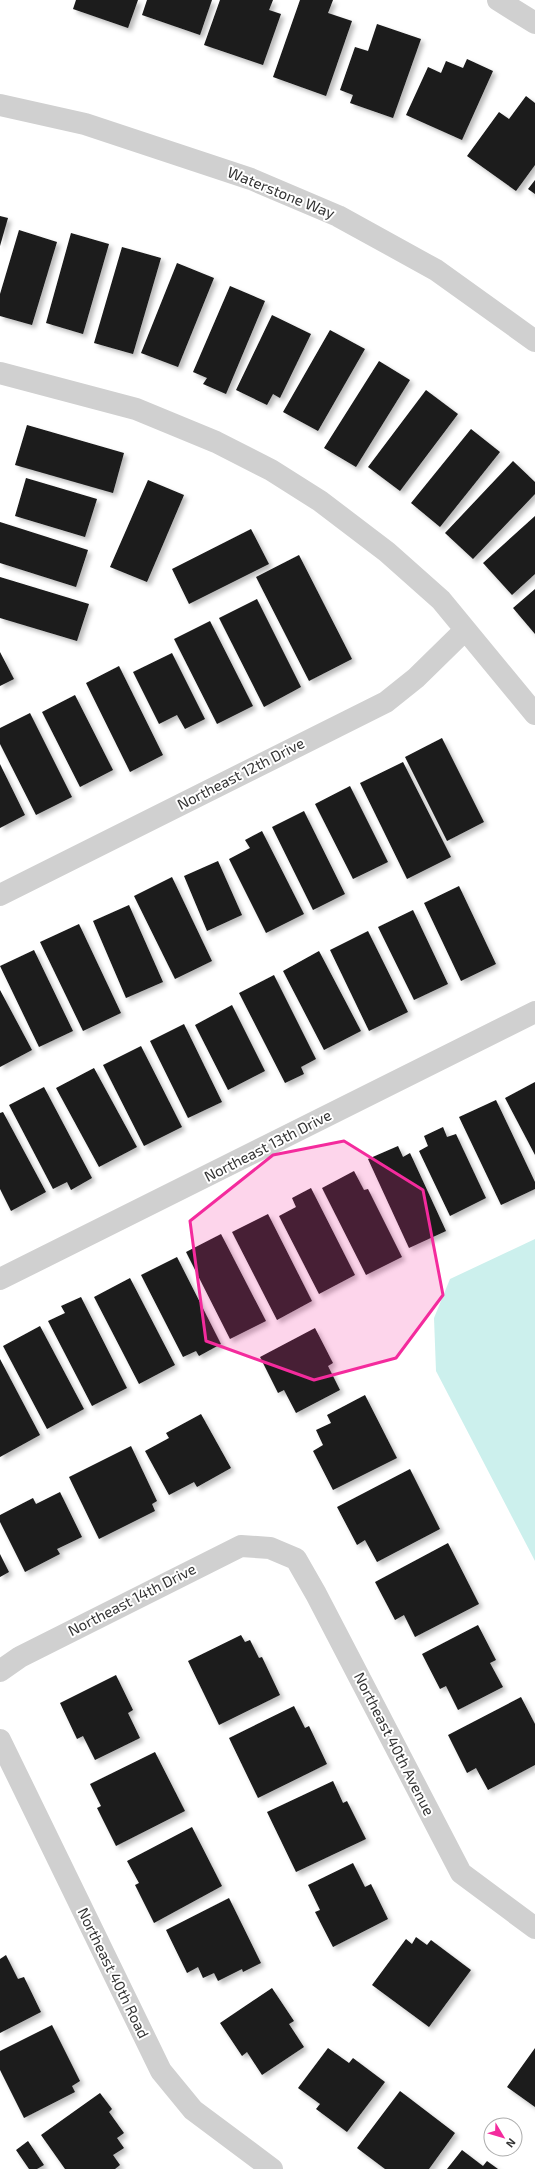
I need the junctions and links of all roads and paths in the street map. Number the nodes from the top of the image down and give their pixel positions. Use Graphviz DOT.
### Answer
graph roads {
  1 [pos="498,0"];
  2 [pos="535,23"];
  3 [pos="0,105"];
  4 [pos="535,340"];
  5 [pos="0,373"];
  6 [pos="465,630"];
  7 [pos="535,714"];
  8 [pos="0,895"];
  9 [pos="535,1012"];
  10 [pos="0,1279"];
  11 [pos="270,1548"];
  12 [pos="0,1671"];
  13 [pos="0,1740"];
  14 [pos="535,1928"];
  15 [pos="272,2169"];
  1 -- 2 [label="street"];
  3 -- 4 [label="street, Waterstone Way"];
  5 -- 6 [label="street"];
  6 -- 7 [label="street"];
  6 -- 8 [label="street, Northeast 12th Drive"];
  9 -- 10 [label="street, Northeast 13th Drive"];
  11 -- 12 [label="street, Northeast 14th Drive"];
  11 -- 14 [label="street, Northeast 40th Avenue"];
  13 -- 15 [label="street, Northeast 40th Road"];
}
